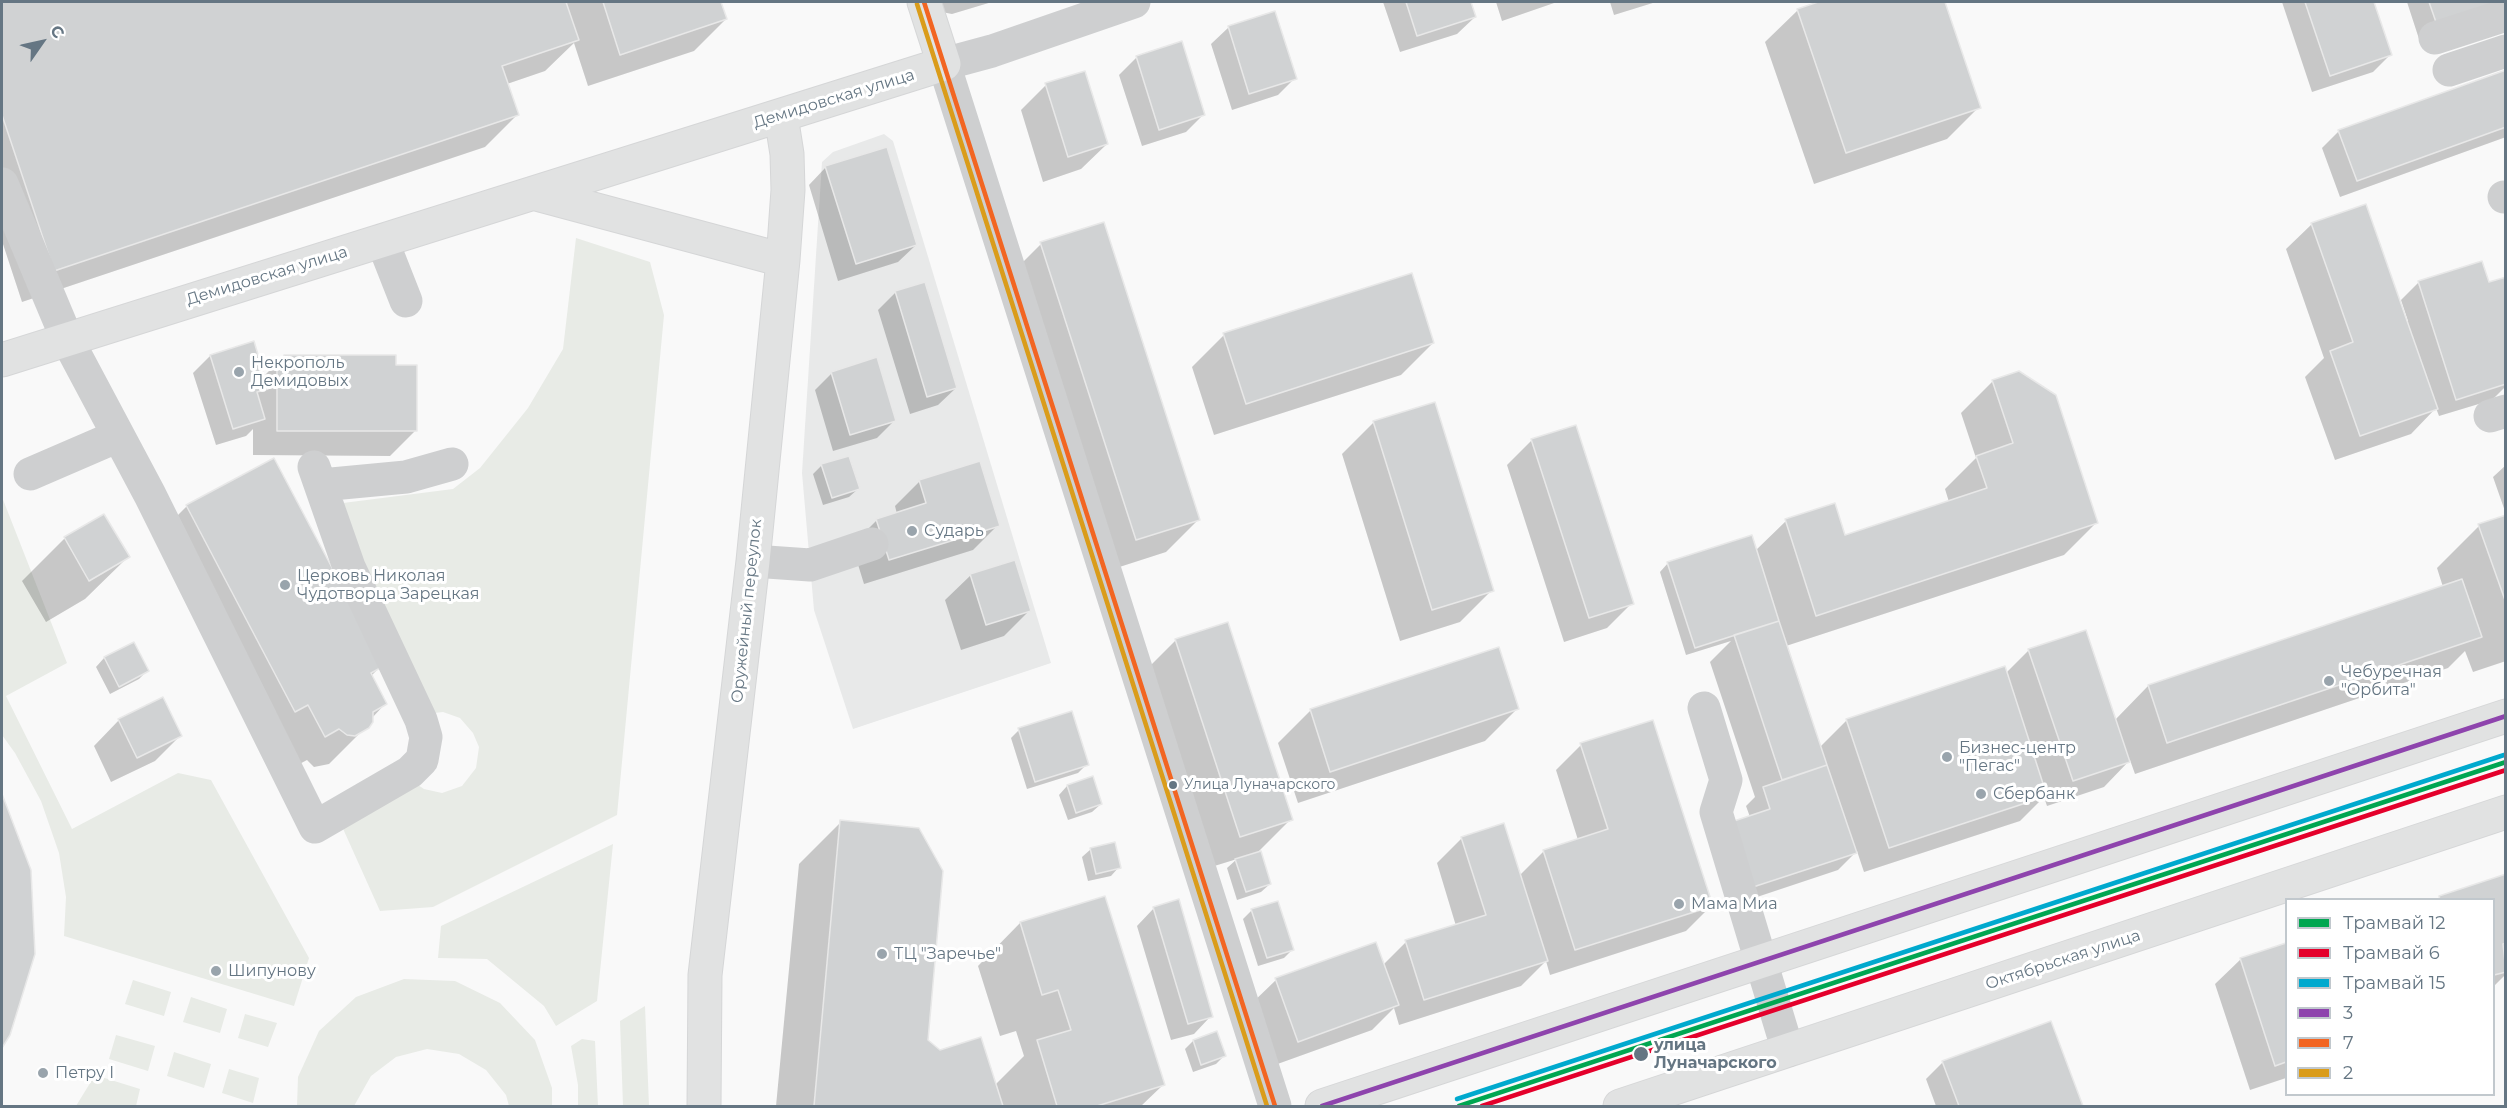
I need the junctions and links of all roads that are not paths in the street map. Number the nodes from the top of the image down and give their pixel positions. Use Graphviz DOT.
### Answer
graph roads {
  1 [pos="924,2"];
  2 [pos="1134,2"];
  3 [pos="2505,15"];
  4 [pos="2435,38"];
  5 [pos="2505,51"];
  6 [pos="944,64"];
  7 [pos="2449,70"];
  8 [pos="781,116"];
  9 [pos="2,184"];
  10 [pos="533,193"];
  11 [pos="382,240"];
  12 [pos="783,260"];
  13 [pos="406,301"];
  14 [pos="67,339"];
  15 [pos="2,360"];
  16 [pos="118,436"];
  17 [pos="452,464"];
  18 [pos="30,474"];
  19 [pos="872,544"];
  20 [pos="753,561"];
  21 [pos="1704,708"];
  22 [pos="2505,716"];
  23 [pos="2505,812"];
  24 [pos="1760,961"];
  25 [pos="1788,1051"];
  26 [pos="704,1107"];
  27 [pos="1275,1107"];
  28 [pos="1322,1107"];
  29 [pos="1620,1107"];
  1 -- 6 [label="main road"];
  2 -- 6 [label="street, Демидовская улица"];
  3 -- 4 [label="street"];
  5 -- 7 [label="street"];
  6 -- 8 [label="main road, Демидовская улица"];
  6 -- 27 [label="street"];
  8 -- 10 [label="main road, Демидовская улица"];
  8 -- 12 [label="main road, Оружейный переулок"];
  9 -- 14 [label="street"];
  10 -- 11 [label="main road, Демидовская улица"];
  10 -- 12 [label="main road"];
  11 -- 13 [label="street"];
  11 -- 14 [label="main road, Демидовская улица"];
  12 -- 20 [label="main road, Оружейный переулок"];
  14 -- 15 [label="main road, Демидовская улица"];
  14 -- 16 [label="street"];
  16 -- 17 [label="street"];
  16 -- 18 [label="street"];
  19 -- 20 [label="street"];
  20 -- 26 [label="main road, Оружейный переулок"];
  21 -- 24 [label="street"];
  22 -- 24 [label="main road"];
  23 -- 25 [label="main road, Октябрьская улица"];
  24 -- 25 [label="street"];
  24 -- 28 [label="main road"];
  25 -- 29 [label="main road, Октябрьская улица"];
}
